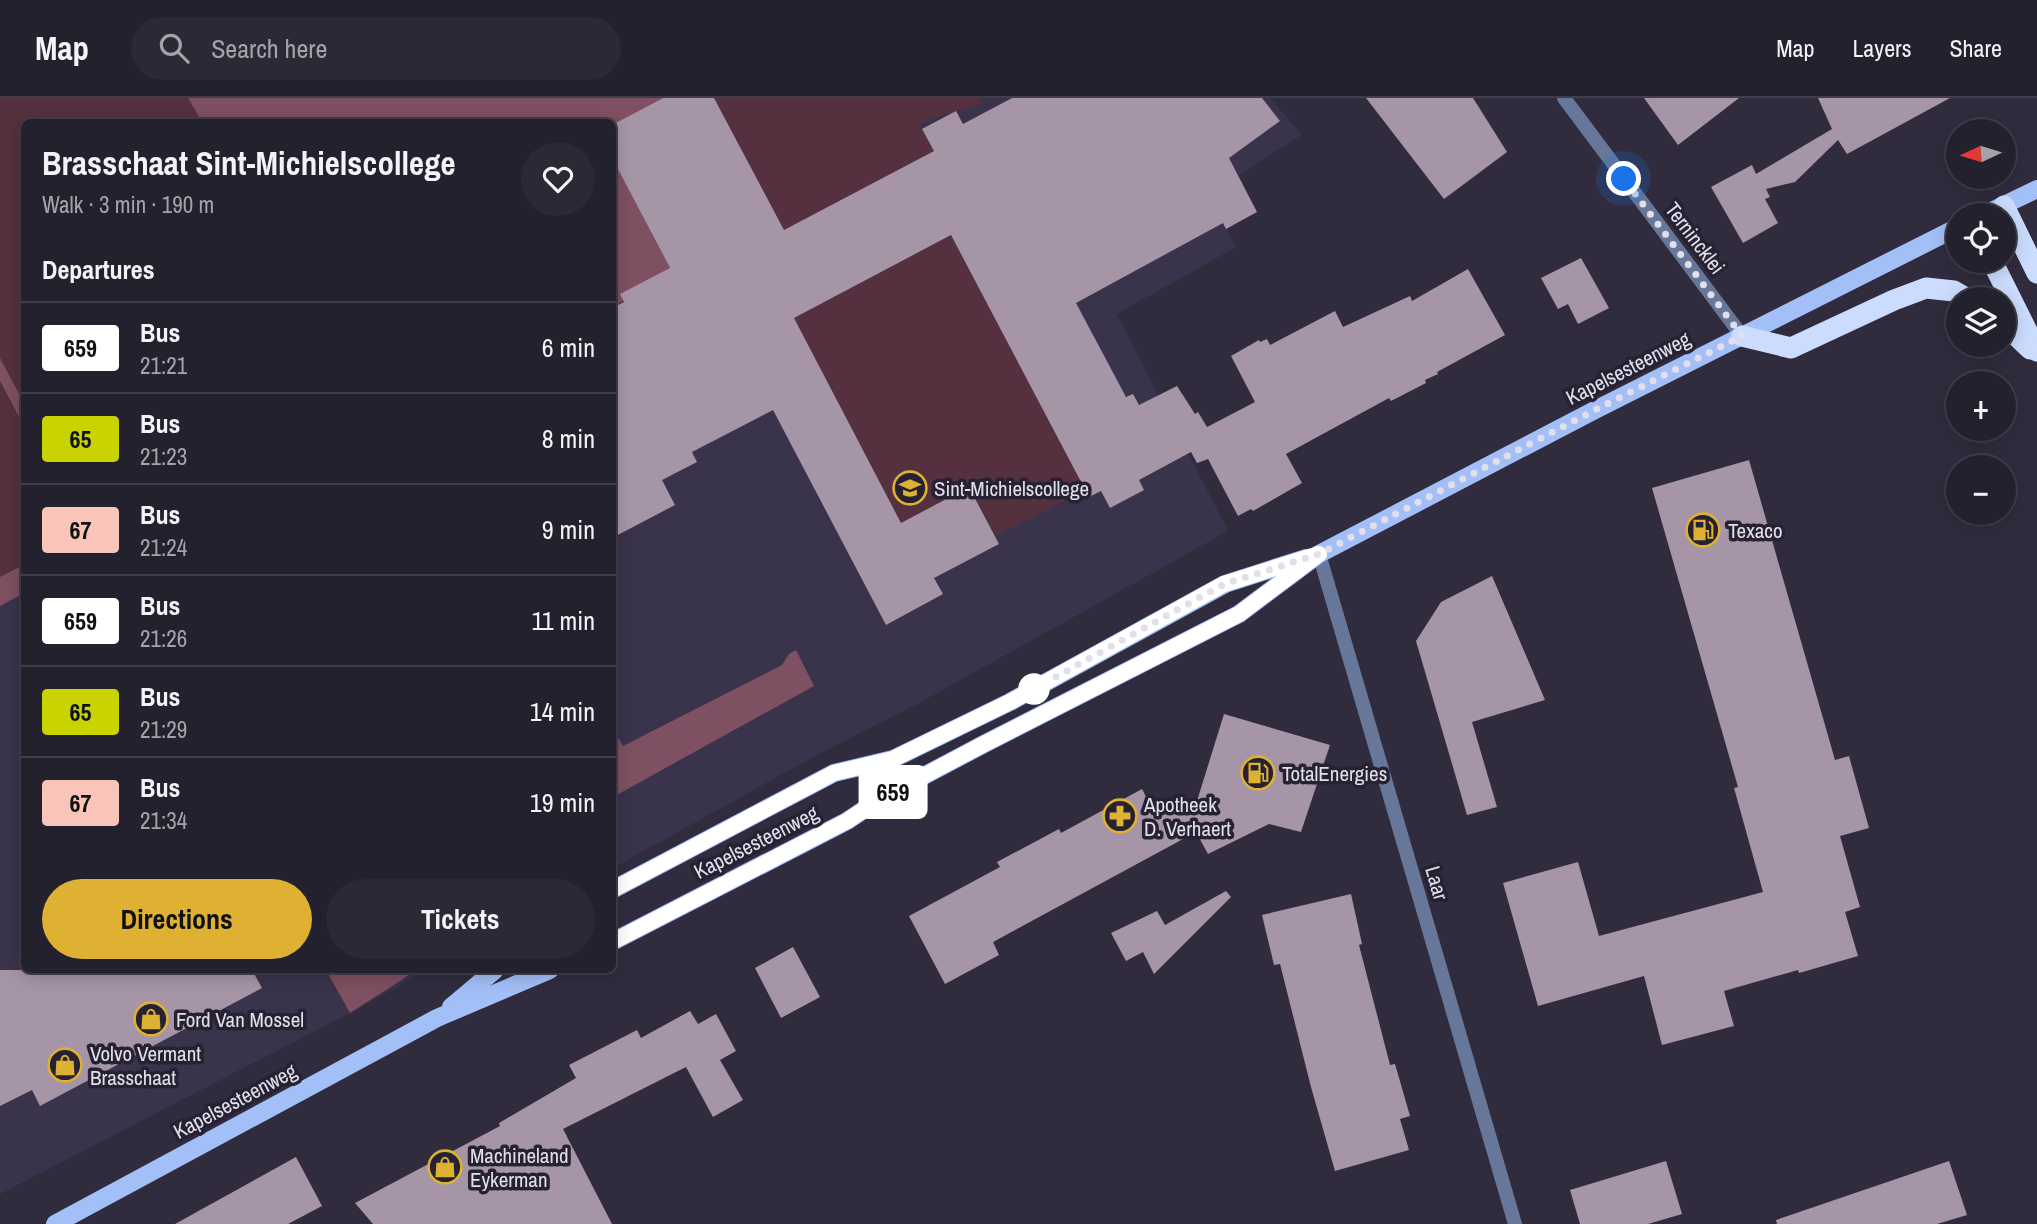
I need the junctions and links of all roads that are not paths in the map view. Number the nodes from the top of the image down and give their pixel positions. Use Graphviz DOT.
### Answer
graph roads {
  1 [pos="1564,98"];
  2 [pos="2037,189"];
  3 [pos="2010,203"];
  4 [pos="2016,230"];
  5 [pos="1946,233"];
  6 [pos="1998,273"];
  7 [pos="2037,273"];
  8 [pos="1946,290"];
  9 [pos="2016,335"];
  10 [pos="1742,336"];
  11 [pos="2037,354"];
  12 [pos="1319,554"];
  13 [pos="616,888"];
  14 [pos="616,940"];
  15 [pos="491,973"];
  16 [pos="543,973"];
  17 [pos="437,1018"];
  18 [pos="55,1224"];
  19 [pos="1515,1224"];
  1 -- 10 [label="street, Ternincklei"];
  2 -- 3 [label="main road"];
  4 -- 7 [label="highway"];
  5 -- 10 [label="main road, Kapelsesteenweg"];
  6 -- 11 [label="highway"];
  8 -- 10 [label="highway"];
  9 -- 11 [label="highway"];
  10 -- 12 [label="main road, Kapelsesteenweg"];
  12 -- 13 [label="main road, Kapelsesteenweg"];
  12 -- 14 [label="main road, Kapelsesteenweg"];
  12 -- 19 [label="street, Laar"];
  15 -- 17 [label="main road, Kapelsesteenweg"];
  16 -- 17 [label="main road, Kapelsesteenweg"];
  17 -- 18 [label="main road, Kapelsesteenweg"];
}
